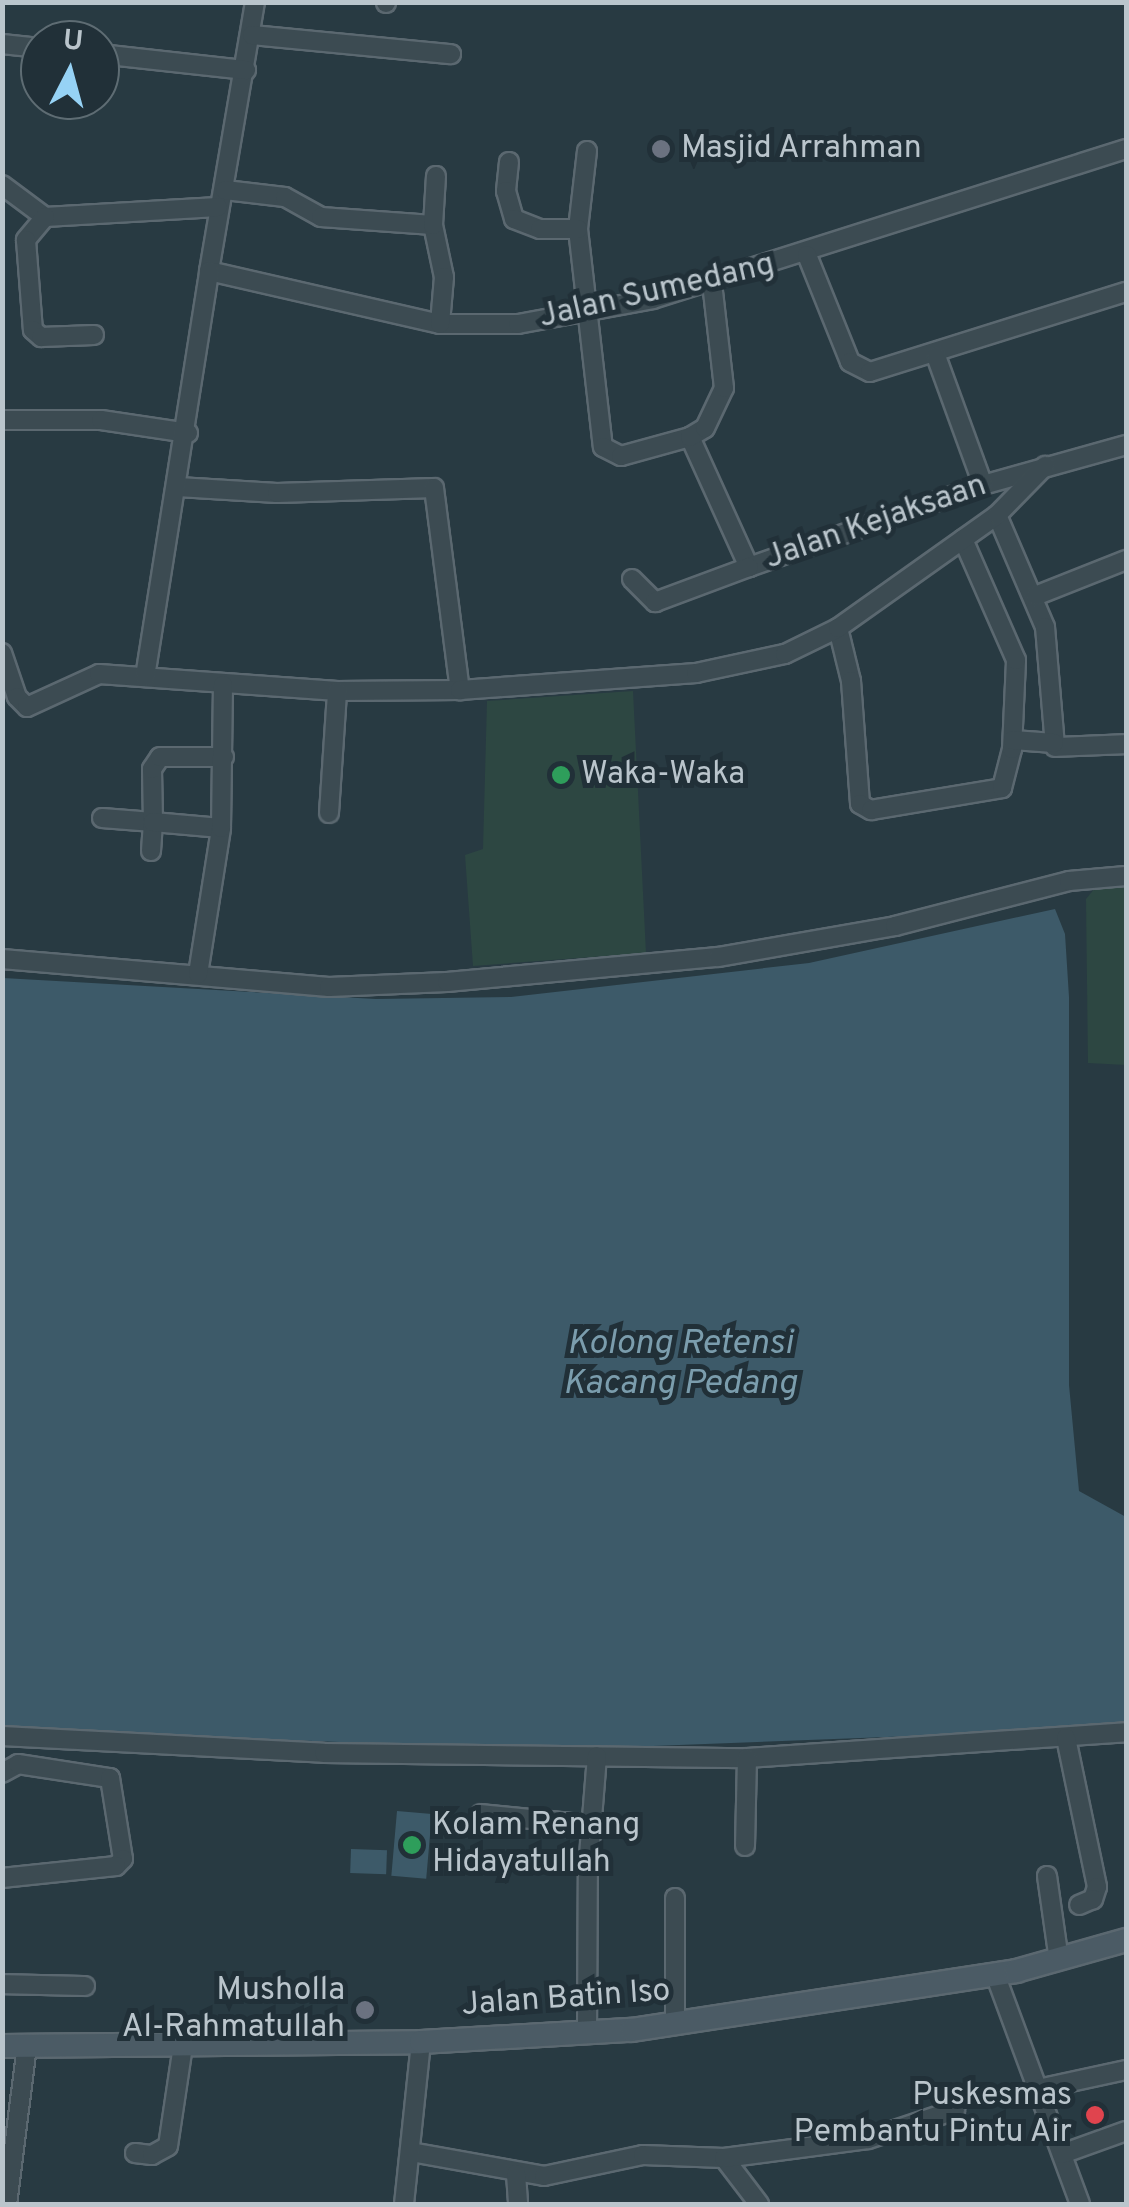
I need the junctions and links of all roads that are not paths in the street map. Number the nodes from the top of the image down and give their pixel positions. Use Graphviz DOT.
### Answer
graph roads {
  1 [pos="255,2"];
  2 [pos="252,35"];
  3 [pos="451,54"];
  4 [pos="120,56"];
  5 [pos="246,70"];
  6 [pos="1126,149"];
  7 [pos="587,151"];
  8 [pos="508,162"];
  9 [pos="436,176"];
  10 [pos="2,185"];
  11 [pos="222,198"];
  12 [pos="46,217"];
  13 [pos="432,226"];
  14 [pos="578,229"];
  15 [pos="807,255"];
  16 [pos="209,271"];
  17 [pos="712,283"];
  18 [pos="1126,292"];
  19 [pos="586,316"];
  20 [pos="440,324"];
  21 [pos="94,335"];
  22 [pos="936,356"];
  23 [pos="2,420"];
  24 [pos="188,433"];
  25 [pos="690,438"];
  26 [pos="1126,445"];
  27 [pos="1045,466"];
  28 [pos="983,485"];
  29 [pos="178,486"];
  30 [pos="997,515"];
  31 [pos="963,539"];
  32 [pos="1126,560"];
  33 [pos="749,567"];
  34 [pos="632,579"];
  35 [pos="1034,596"];
  36 [pos="838,628"];
  37 [pos="2,653"];
  38 [pos="146,677"];
  39 [pos="223,686"];
  40 [pos="460,690"];
  41 [pos="337,691"];
  42 [pos="1013,740"];
  43 [pos="1054,743"];
  44 [pos="1126,744"];
  45 [pos="224,757"];
  46 [pos="329,813"];
  47 [pos="102,818"];
  48 [pos="153,822"];
  49 [pos="221,828"];
  50 [pos="151,852"];
  51 [pos="1126,876"];
  52 [pos="2,959"];
  53 [pos="198,974"];
  54 [pos="1126,1732"];
  55 [pos="2,1736"];
  56 [pos="1066,1738"];
  57 [pos="597,1756"];
  58 [pos="746,1758"];
  59 [pos="2,1773"];
  60 [pos="481,1814"];
  61 [pos="592,1824"];
  62 [pos="745,1846"];
  63 [pos="1047,1876"];
  64 [pos="2,1878"];
  65 [pos="675,1898"];
  66 [pos="1078,1905"];
  67 [pos="1126,1940"];
  68 [pos="1059,1960"];
  69 [pos="995,1974"];
  70 [pos="2,1984"];
  71 [pos="85,1986"];
  72 [pos="676,2024"];
  73 [pos="587,2034"];
  74 [pos="421,2042"];
  75 [pos="2,2046"];
  76 [pos="26,2046"];
  77 [pos="183,2046"];
  78 [pos="1126,2070"];
  79 [pos="1038,2088"];
  80 [pos="956,2110"];
  81 [pos="1126,2130"];
  82 [pos="411,2152"];
  83 [pos="135,2154"];
  84 [pos="1062,2154"];
  85 [pos="724,2158"];
  86 [pos="516,2174"];
  87 [pos="7,2204"];
  88 [pos="404,2204"];
  89 [pos="518,2204"];
  90 [pos="759,2204"];
  91 [pos="1080,2204"];
  1 -- 2 [label="street"];
  2 -- 3 [label="street"];
  2 -- 5 [label="street"];
  4 -- 5 [label="street"];
  5 -- 11 [label="street"];
  6 -- 15 [label="street, Jalan Sumedang"];
  7 -- 14 [label="street"];
  8 -- 14 [label="street"];
  9 -- 13 [label="street"];
  10 -- 12 [label="street"];
  11 -- 12 [label="street"];
  11 -- 13 [label="street"];
  11 -- 16 [label="street"];
  12 -- 21 [label="street"];
  13 -- 20 [label="street"];
  14 -- 19 [label="street"];
  15 -- 17 [label="street, Jalan Sumedang"];
  15 -- 22 [label="street"];
  16 -- 20 [label="street, Jalan Sumedang"];
  16 -- 24 [label="street"];
  17 -- 19 [label="street, Jalan Sumedang"];
  17 -- 25 [label="street"];
  18 -- 22 [label="street"];
  19 -- 20 [label="street, Jalan Sumedang"];
  19 -- 25 [label="street"];
  22 -- 28 [label="street"];
  23 -- 24 [label="street"];
  24 -- 29 [label="street"];
  25 -- 33 [label="street, Jalan Kejaksaan"];
  26 -- 27 [label="street, Jalan Kejaksaan"];
  27 -- 28 [label="street, Jalan Kejaksaan"];
  27 -- 30 [label="street"];
  28 -- 33 [label="street, Jalan Kejaksaan"];
  29 -- 38 [label="street"];
  29 -- 40 [label="street"];
  30 -- 31 [label="street"];
  30 -- 35 [label="street"];
  31 -- 36 [label="street"];
  31 -- 42 [label="street"];
  32 -- 35 [label="street"];
  33 -- 34 [label="street"];
  35 -- 43 [label="street"];
  36 -- 40 [label="street"];
  36 -- 42 [label="street"];
  37 -- 38 [label="street"];
  38 -- 39 [label="street"];
  39 -- 41 [label="street"];
  39 -- 45 [label="street"];
  40 -- 41 [label="street"];
  41 -- 46 [label="street"];
  42 -- 43 [label="street"];
  43 -- 44 [label="street"];
  45 -- 48 [label="street"];
  45 -- 49 [label="street"];
  47 -- 48 [label="street"];
  48 -- 49 [label="street"];
  48 -- 50 [label="street"];
  49 -- 53 [label="street"];
  51 -- 53 [label="street"];
  52 -- 53 [label="street"];
  54 -- 56 [label="street"];
  55 -- 57 [label="street"];
  56 -- 58 [label="street"];
  56 -- 66 [label="street"];
  57 -- 58 [label="street"];
  57 -- 61 [label="street"];
  58 -- 62 [label="street"];
  59 -- 64 [label="street"];
  60 -- 61 [label="street"];
  61 -- 73 [label="street"];
  63 -- 68 [label="street"];
  65 -- 72 [label="street"];
  67 -- 68 [label="street, Jalan Batin Iso"];
  68 -- 69 [label="street, Jalan Batin Iso"];
  69 -- 72 [label="street, Jalan Batin Iso"];
  69 -- 79 [label="street"];
  70 -- 71 [label="street"];
  72 -- 73 [label="street, Jalan Batin Iso"];
  73 -- 74 [label="street, Jalan Batin Iso"];
  74 -- 77 [label="street, Jalan Batin Iso"];
  74 -- 82 [label="street"];
  75 -- 76 [label="street, Jalan Batin Iso"];
  76 -- 77 [label="street, Jalan Batin Iso"];
  76 -- 87 [label="street"];
  77 -- 83 [label="street"];
  78 -- 79 [label="street"];
  79 -- 84 [label="street"];
  80 -- 85 [label="street"];
  81 -- 84 [label="street"];
  82 -- 86 [label="street"];
  82 -- 88 [label="street"];
  84 -- 91 [label="street"];
  85 -- 86 [label="street"];
  85 -- 90 [label="street"];
  86 -- 89 [label="street"];
}
